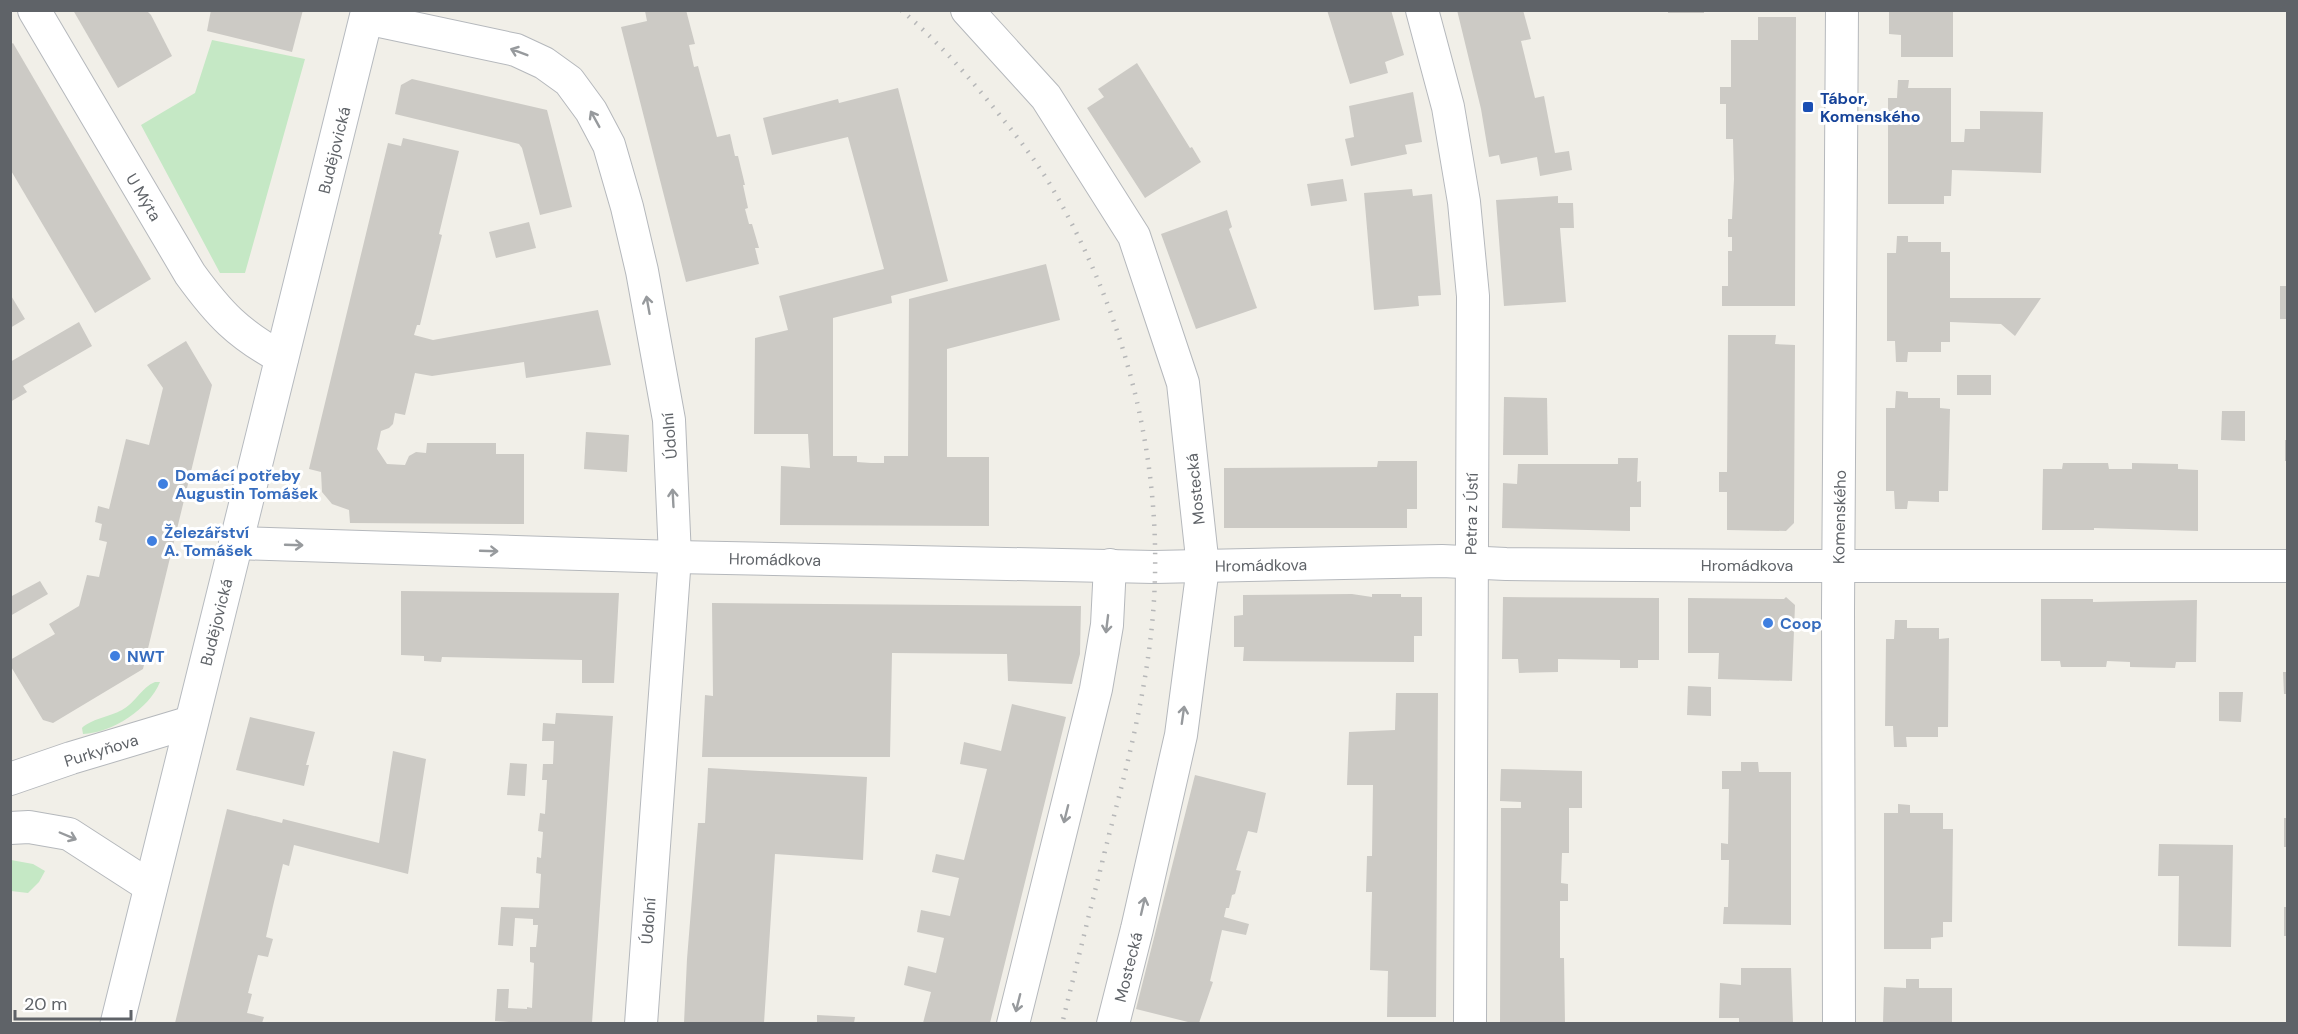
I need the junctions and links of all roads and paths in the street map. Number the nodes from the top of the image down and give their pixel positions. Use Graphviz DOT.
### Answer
graph roads {
  1 [pos="34,10"];
  2 [pos="967,10"];
  3 [pos="1422,10"];
  4 [pos="1842,10"];
  5 [pos="367,14"];
  6 [pos="282,358"];
  7 [pos="235,543"];
  8 [pos="675,557"];
  9 [pos="1471,562"];
  10 [pos="1110,565"];
  11 [pos="1838,566"];
  12 [pos="2288,566"];
  13 [pos="1203,567"];
  14 [pos="191,722"];
  15 [pos="10,779"];
  16 [pos="10,828"];
  17 [pos="151,887"];
  18 [pos="117,1023"];
  19 [pos="641,1023"];
  20 [pos="1013,1023"];
  21 [pos="1113,1023"];
  22 [pos="1470,1023"];
  23 [pos="1839,1023"];
  1 -- 6 [label="street, U Mýta"];
  2 -- 13 [label="street, Mostecká"];
  3 -- 9 [label="street, Petra z Ústí"];
  4 -- 11 [label="street, Komenského"];
  5 -- 6 [label="main road, Budějovická"];
  8 -- 5 [label="street, Údolní, one-way"];
  6 -- 7 [label="main road, Budějovická"];
  7 -- 8 [label="street, Hromádkova, one-way"];
  7 -- 14 [label="main road, Budějovická"];
  8 -- 10 [label="street, Hromádkova"];
  8 -- 19 [label="street, Údolní"];
  9 -- 11 [label="street, Hromádkova"];
  9 -- 13 [label="street, Hromádkova"];
  9 -- 22 [label="street, Petra z Ústí"];
  10 -- 13 [label="street, Hromádkova"];
  10 -- 20 [label="street, one-way"];
  11 -- 12 [label="street, Hromádkova"];
  11 -- 23 [label="street, Komenského"];
  21 -- 13 [label="street, Mostecká, one-way"];
  14 -- 15 [label="street, Purkyňova"];
  14 -- 17 [label="main road, Budějovická"];
  16 -- 17 [label="street, one-way"];
  17 -- 18 [label="main road, Budějovická"];
}
